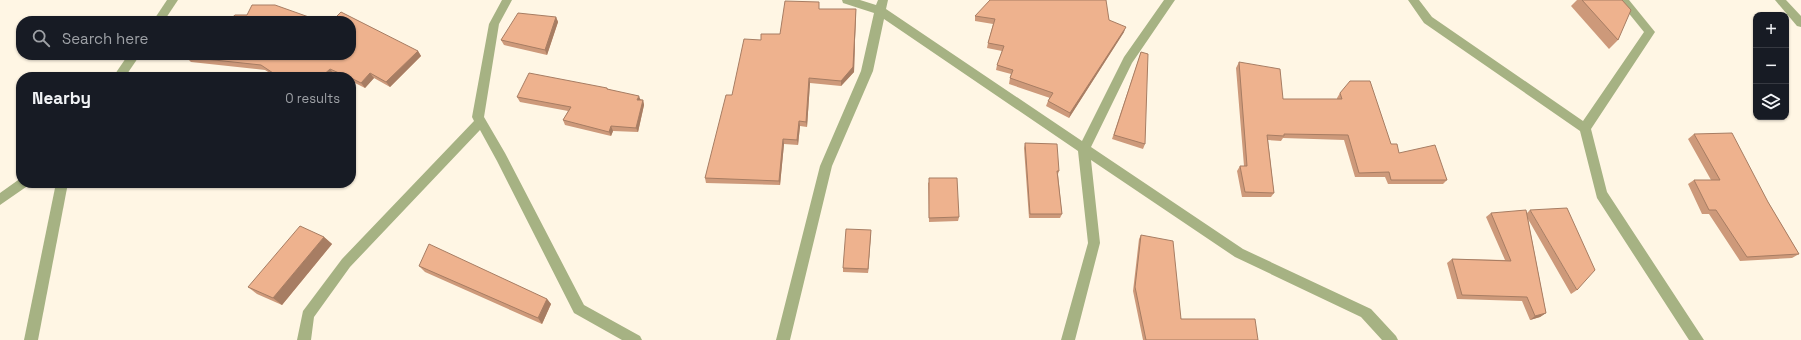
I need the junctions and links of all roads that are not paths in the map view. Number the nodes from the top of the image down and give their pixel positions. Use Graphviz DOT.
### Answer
graph roads {
  1 [pos="173,0"];
  2 [pos="507,0"];
  3 [pos="847,0"];
  4 [pos="1170,0"];
  5 [pos="1413,0"];
  6 [pos="1623,0"];
  7 [pos="1780,0"];
  8 [pos="882,6"];
  9 [pos="162,16"];
  10 [pos="1801,23"];
  11 [pos="131,60"];
  12 [pos="122,72"];
  13 [pos="481,121"];
  14 [pos="1585,128"];
  15 [pos="1084,148"];
  16 [pos="16,188"];
  17 [pos="61,188"];
  18 [pos="0,200"];
  19 [pos="31,340"];
  20 [pos="304,340"];
  21 [pos="635,340"];
  22 [pos="783,340"];
  23 [pos="1068,340"];
  24 [pos="1391,340"];
  25 [pos="1697,340"];
  1 -- 9 [label="street"];
  2 -- 13 [label="street"];
  3 -- 8 [label="street"];
  4 -- 15 [label="street"];
  5 -- 14 [label="street"];
  6 -- 14 [label="street"];
  7 -- 10 [label="street"];
  8 -- 15 [label="street"];
  8 -- 22 [label="street"];
  11 -- 12 [label="street"];
  13 -- 20 [label="street"];
  13 -- 21 [label="street"];
  14 -- 25 [label="street"];
  15 -- 23 [label="street"];
  15 -- 24 [label="street"];
  16 -- 18 [label="street"];
  17 -- 19 [label="street"];
}
